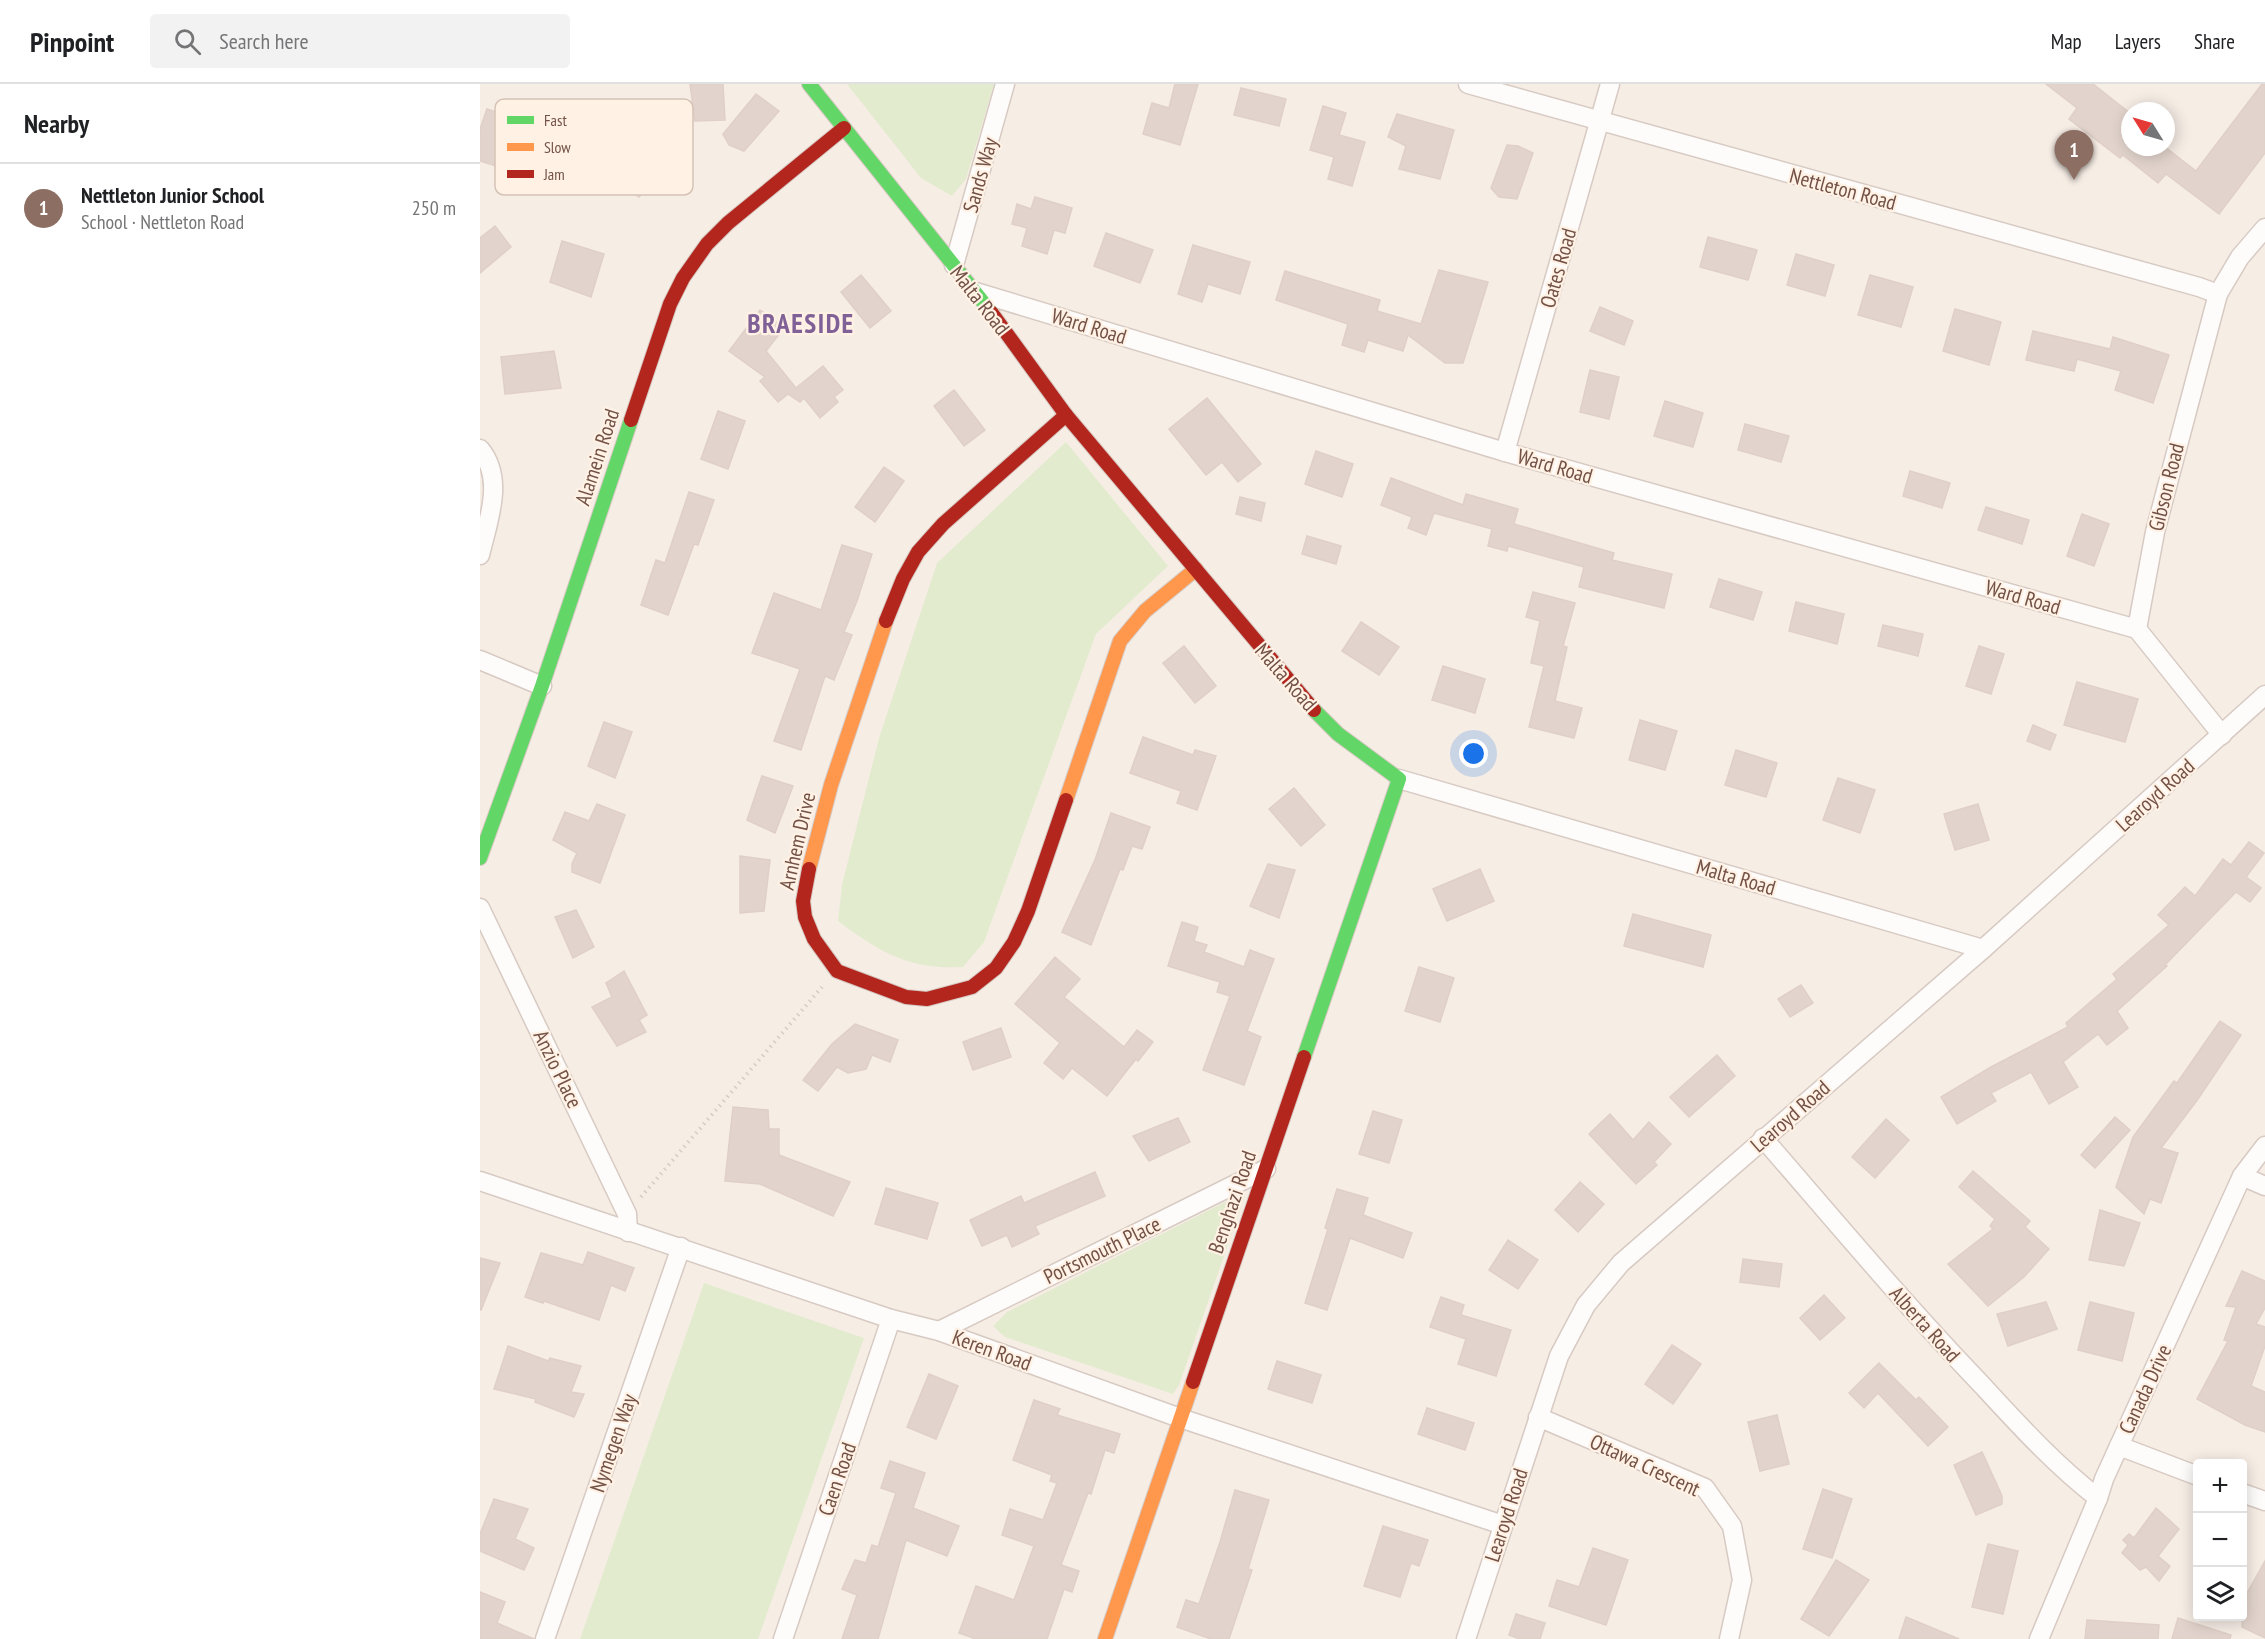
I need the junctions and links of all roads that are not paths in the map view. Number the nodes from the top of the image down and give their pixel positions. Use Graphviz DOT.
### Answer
graph roads {
  1 [pos="809,84"];
  2 [pos="1005,84"];
  3 [pos="1468,84"];
  4 [pos="1610,84"];
  5 [pos="1600,122"];
  6 [pos="843,128"];
  7 [pos="2265,228"];
  8 [pos="954,265"];
  9 [pos="976,292"];
  10 [pos="2218,294"];
  11 [pos="1066,415"];
  12 [pos="480,449"];
  13 [pos="1505,452"];
  14 [pos="480,555"];
  15 [pos="1196,569"];
  16 [pos="2137,628"];
  17 [pos="480,660"];
  18 [pos="542,686"];
  19 [pos="2265,695"];
  20 [pos="2222,735"];
  21 [pos="1399,779"];
  22 [pos="480,858"];
  23 [pos="480,908"];
  24 [pos="1983,949"];
  25 [pos="1763,1138"];
  26 [pos="2265,1146"];
  27 [pos="1266,1169"];
  28 [pos="2242,1176"];
  29 [pos="480,1181"];
  30 [pos="2265,1186"];
  31 [pos="628,1223"];
  32 [pos="681,1247"];
  33 [pos="891,1319"];
  34 [pos="939,1331"];
  35 [pos="1538,1417"];
  36 [pos="1180,1418"];
  37 [pos="2119,1446"];
  38 [pos="2193,1474"];
  39 [pos="2247,1495"];
  40 [pos="2098,1498"];
  41 [pos="2265,1501"];
  42 [pos="1503,1525"];
  43 [pos="545,1639"];
  44 [pos="783,1639"];
  45 [pos="1105,1639"];
  46 [pos="1466,1639"];
  47 [pos="1729,1639"];
  48 [pos="2039,1639"];
  1 -- 6 [label="street, Malta Road"];
  2 -- 8 [label="street, Sands Way"];
  3 -- 5 [label="street, Nettleton Road"];
  4 -- 5 [label="street, Oates Road"];
  5 -- 10 [label="street, Nettleton Road"];
  5 -- 13 [label="street, Oates Road"];
  6 -- 8 [label="street, Malta Road"];
  6 -- 18 [label="street, Alamein Road"];
  7 -- 10 [label="street, Gibson Road"];
  8 -- 9 [label="street, Malta Road"];
  9 -- 11 [label="street, Malta Road"];
  9 -- 13 [label="street, Ward Road"];
  10 -- 16 [label="street, Gibson Road"];
  11 -- 15 [label="street, Malta Road"];
  11 -- 15 [label="street, Arnhem Drive"];
  12 -- 14 [label="street"];
  13 -- 16 [label="street, Ward Road"];
  15 -- 21 [label="street, Malta Road"];
  16 -- 20 [label="street"];
  17 -- 18 [label="street"];
  18 -- 22 [label="street, Alamein Road"];
  19 -- 20 [label="street, Learoyd Road"];
  20 -- 24 [label="street, Learoyd Road"];
  21 -- 24 [label="street, Malta Road"];
  21 -- 27 [label="street, Benghazi Road"];
  23 -- 31 [label="street, Anzio Place"];
  24 -- 25 [label="street, Learoyd Road"];
  25 -- 35 [label="street, Learoyd Road"];
  25 -- 40 [label="street, Alberta Road"];
  26 -- 28 [label="street, Canada Drive"];
  27 -- 34 [label="street, Portsmouth Place"];
  27 -- 36 [label="street, Benghazi Road"];
  28 -- 30 [label="street"];
  28 -- 37 [label="street, Canada Drive"];
  29 -- 31 [label="street, Keren Road"];
  31 -- 32 [label="street, Keren Road"];
  32 -- 33 [label="street, Keren Road"];
  32 -- 43 [label="street, Nymegen Way"];
  33 -- 34 [label="street, Keren Road"];
  33 -- 44 [label="street, Caen Road"];
  34 -- 36 [label="street, Keren Road"];
  35 -- 42 [label="street, Learoyd Road"];
  35 -- 47 [label="street, Ottawa Crescent"];
  36 -- 42 [label="street, Keren Road"];
  36 -- 45 [label="street, Benghazi Road"];
  37 -- 38 [label="street"];
  37 -- 40 [label="street, Canada Drive"];
  39 -- 41 [label="street"];
  40 -- 48 [label="street, Canada Drive"];
  42 -- 46 [label="street, Learoyd Road"];
}
